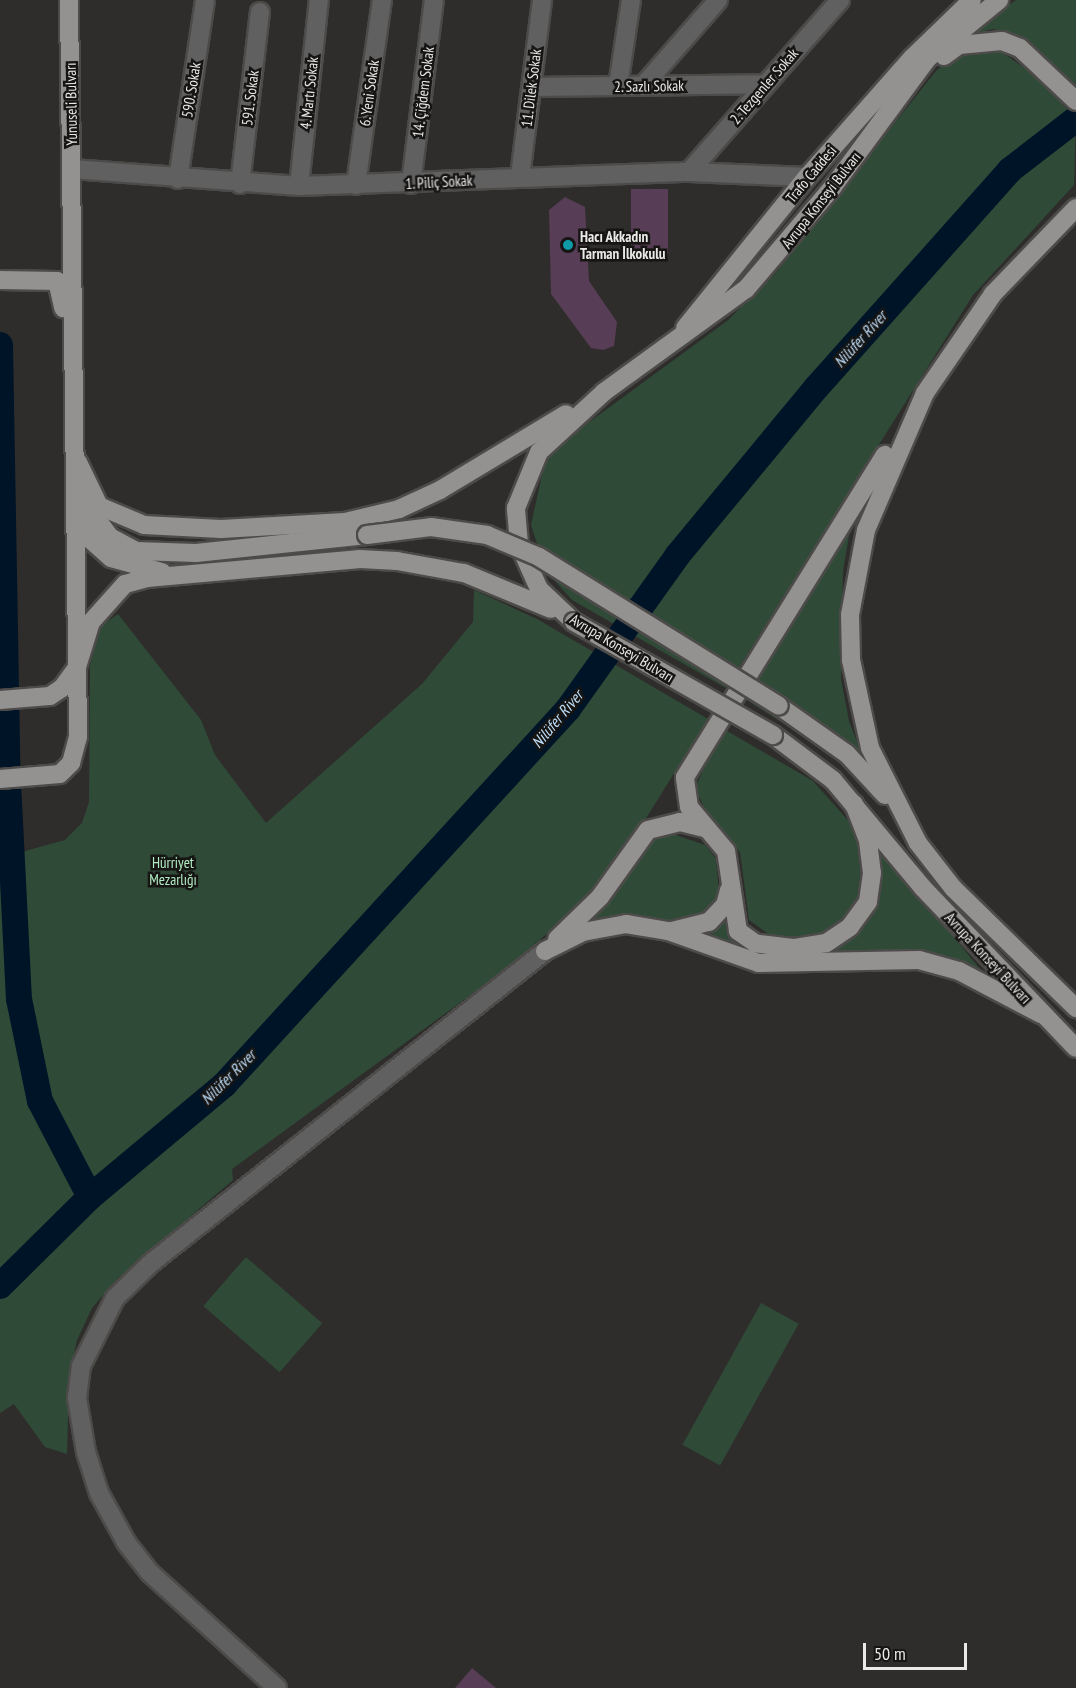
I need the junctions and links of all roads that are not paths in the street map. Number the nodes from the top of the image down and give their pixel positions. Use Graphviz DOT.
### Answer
graph roads {
  1 [pos="69,0"];
  2 [pos="205,0"];
  3 [pos="319,0"];
  4 [pos="382,0"];
  5 [pos="434,0"];
  6 [pos="542,0"];
  7 [pos="631,0"];
  8 [pos="718,0"];
  9 [pos="840,0"];
  10 [pos="999,0"];
  11 [pos="963,2"];
  12 [pos="260,12"];
  13 [pos="766,84"];
  14 [pos="618,86"];
  15 [pos="643,86"];
  16 [pos="532,87"];
  17 [pos="1076,101"];
  18 [pos="892,108"];
  19 [pos="72,169"];
  20 [pos="689,172"];
  21 [pos="520,177"];
  22 [pos="807,177"];
  23 [pos="178,179"];
  24 [pos="240,184"];
  25 [pos="411,184"];
  26 [pos="356,185"];
  27 [pos="299,186"];
  28 [pos="1076,194"];
  29 [pos="1076,208"];
  30 [pos="1061,222"];
  31 [pos="0,280"];
  32 [pos="659,355"];
  33 [pos="604,392"];
  34 [pos="925,393"];
  35 [pos="72,440"];
  36 [pos="72,470"];
  37 [pos="73,501"];
  38 [pos="176,575"];
  39 [pos="574,622"];
  40 [pos="77,667"];
  41 [pos="0,700"];
  42 [pos="0,779"];
  43 [pos="854,804"];
  44 [pos="903,814"];
  45 [pos="704,828"];
  46 [pos="731,877"];
  47 [pos="668,931"];
  48 [pos="545,951"];
  49 [pos="1076,1008"];
  50 [pos="1041,1014"];
  51 [pos="1076,1048"];
  52 [pos="277,1688"];
  1 -- 19 [label="main road, Yunuseli Bulvarı"];
  2 -- 23 [label="street, 590. Sokak"];
  3 -- 27 [label="street, 4. Martı Sokak"];
  4 -- 26 [label="street, 6. Yeni Sokak"];
  5 -- 25 [label="street, 14. Çiğdem Sokak"];
  6 -- 16 [label="street, 11. Dilek Sokak"];
  7 -- 14 [label="street"];
  8 -- 15 [label="street"];
  9 -- 13 [label="street, 2. Tezgenler Sokak"];
  10 -- 18 [label="main road, Avrupa Konseyi Bulvarı"];
  11 -- 22 [label="main road, Trafo Caddesi"];
  12 -- 24 [label="street, 591. Sokak"];
  13 -- 15 [label="street, 2. Sazlı Sokak"];
  13 -- 20 [label="street, 2. Tezgenler Sokak"];
  14 -- 15 [label="street, 2. Sazlı Sokak"];
  14 -- 16 [label="street, 2. Sazlı Sokak"];
  16 -- 21 [label="street, 11. Dilek Sokak"];
  17 -- 18 [label="main road"];
  18 -- 32 [label="main road, Avrupa Konseyi Bulvarı"];
  19 -- 23 [label="street, 1. Piliç Sokak"];
  19 -- 35 [label="main road, Yunuseli Bulvarı"];
  20 -- 21 [label="street, 1. Piliç Sokak"];
  20 -- 22 [label="street, 1. Piliç Sokak"];
  21 -- 25 [label="street, 1. Piliç Sokak"];
  22 -- 32 [label="main road, Trafo Caddesi"];
  23 -- 24 [label="street, 1. Piliç Sokak"];
  24 -- 27 [label="street, 1. Piliç Sokak"];
  25 -- 26 [label="street, 1. Piliç Sokak"];
  26 -- 27 [label="street, 1. Piliç Sokak"];
  28 -- 30 [label="main road"];
  29 -- 30 [label="main road, Avrupa Konseyi Bulvarı"];
  30 -- 34 [label="main road, Avrupa Konseyi Bulvarı"];
  31 -- 37 [label="main road"];
  32 -- 33 [label="main road, Avrupa Konseyi Bulvarı"];
  33 -- 35 [label="main road"];
  33 -- 39 [label="main road, Avrupa Konseyi Bulvarı"];
  34 -- 44 [label="main road, Avrupa Konseyi Bulvarı"];
  34 -- 45 [label="main road"];
  35 -- 36 [label="main road"];
  36 -- 37 [label="main road"];
  36 -- 44 [label="main road, bridge"];
  37 -- 38 [label="main road"];
  37 -- 40 [label="main road"];
  38 -- 39 [label="main road"];
  38 -- 40 [label="main road"];
  39 -- 43 [label="main road, Avrupa Konseyi Bulvarı, bridge"];
  40 -- 41 [label="main road"];
  40 -- 42 [label="main road"];
  43 -- 46 [label="main road"];
  43 -- 50 [label="main road, Avrupa Konseyi Bulvarı"];
  44 -- 49 [label="main road, Avrupa Konseyi Bulvarı"];
  45 -- 46 [label="main road"];
  45 -- 48 [label="main road"];
  46 -- 47 [label="main road"];
  47 -- 48 [label="main road"];
  47 -- 50 [label="main road"];
  48 -- 52 [label="street"];
  50 -- 51 [label="main road, Avrupa Konseyi Bulvarı"];
}
